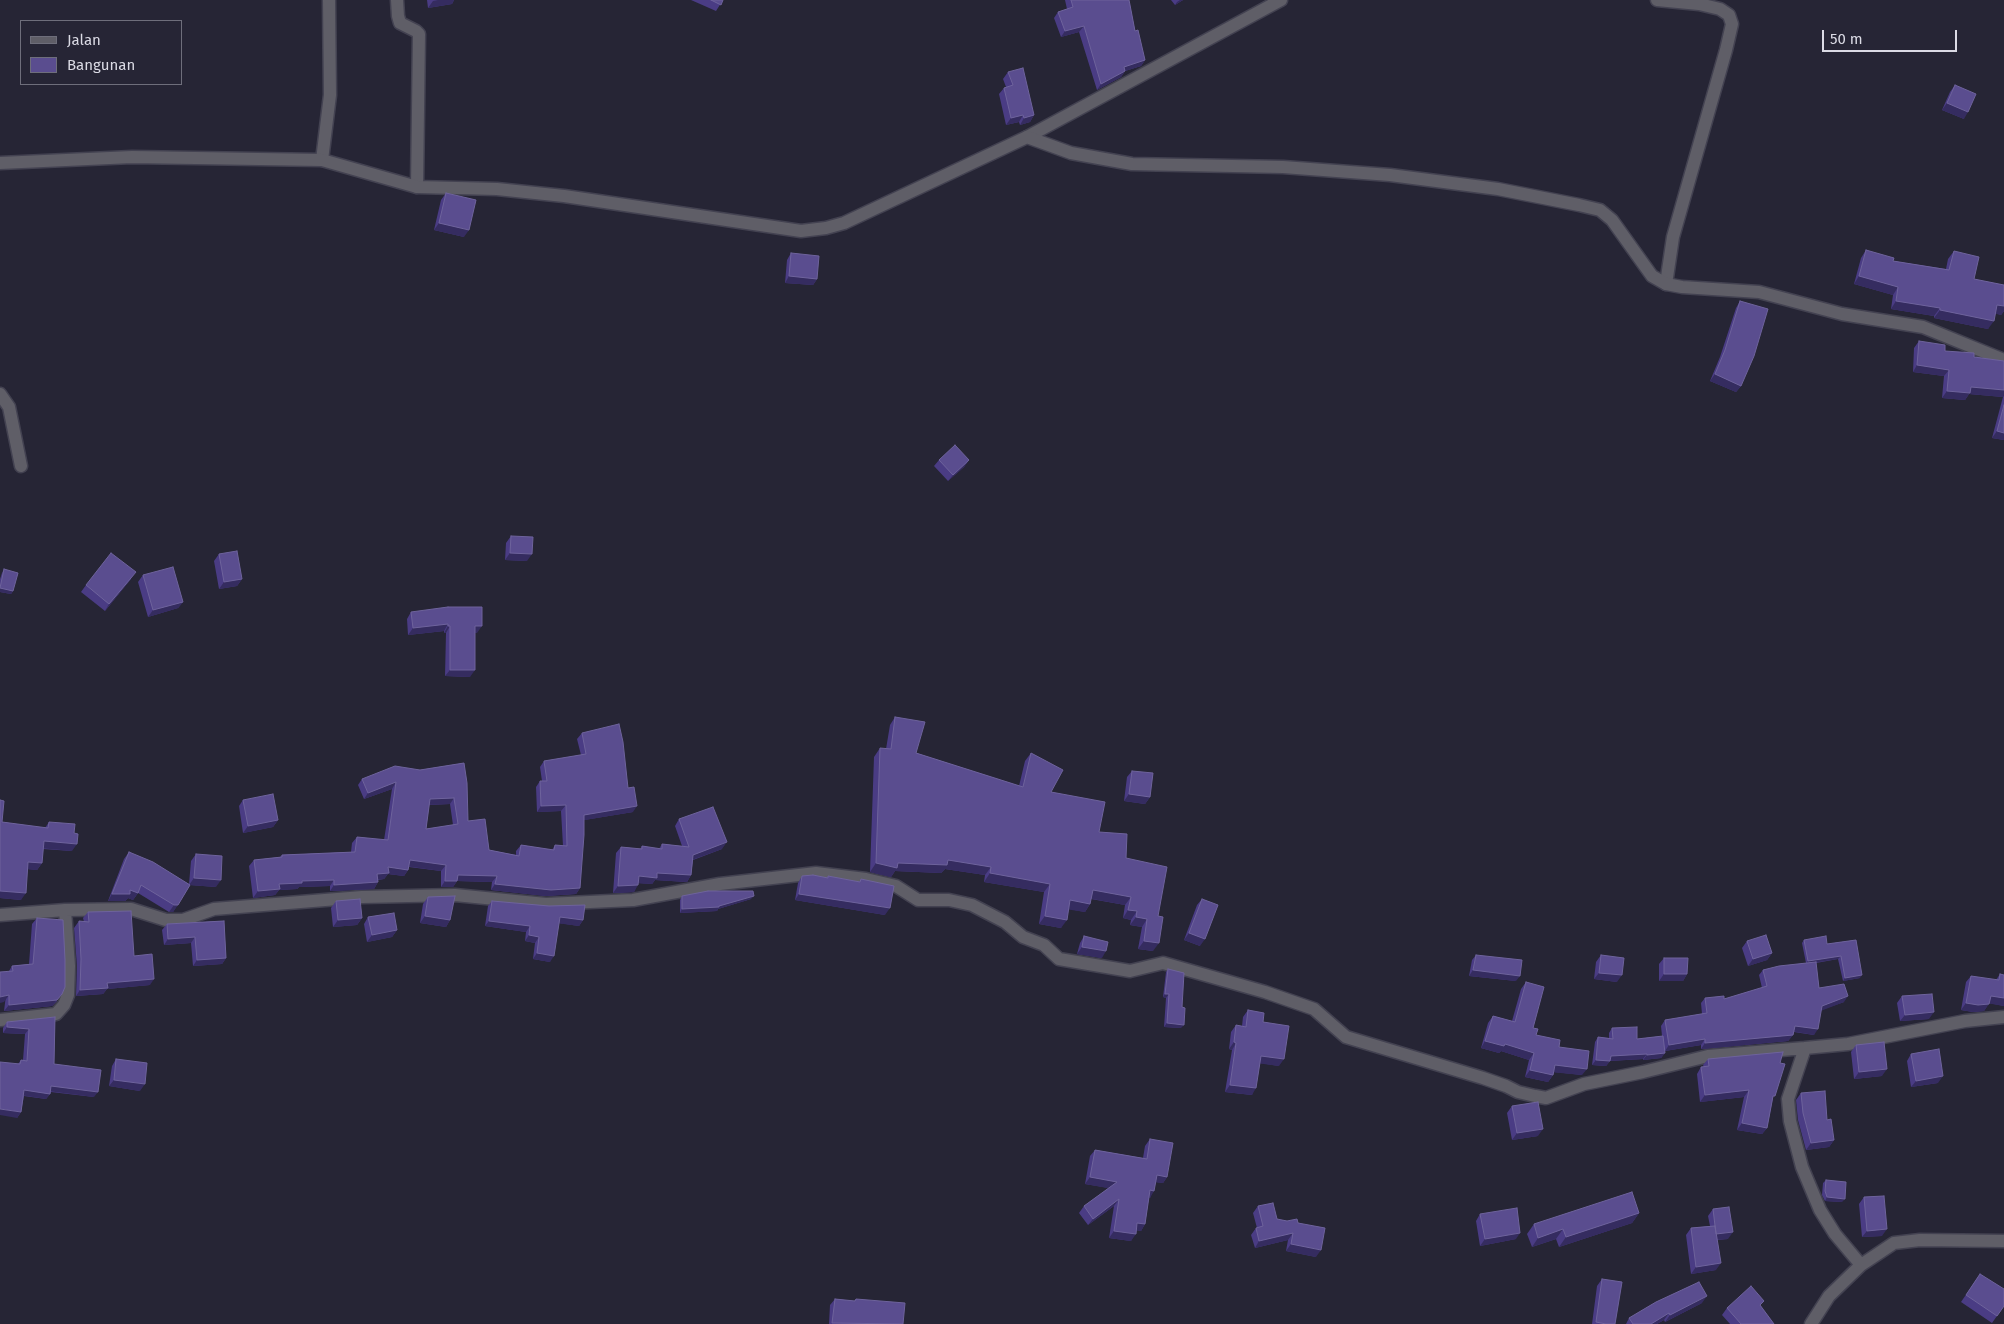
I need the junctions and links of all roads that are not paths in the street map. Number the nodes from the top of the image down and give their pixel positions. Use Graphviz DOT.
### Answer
graph roads {
  1 [pos="329,0"];
  2 [pos="397,0"];
  3 [pos="1281,0"];
  4 [pos="1657,0"];
  5 [pos="1027,137"];
  6 [pos="322,160"];
  7 [pos="0,163"];
  8 [pos="417,188"];
  9 [pos="1666,284"];
  10 [pos="2004,360"];
  11 [pos="0,394"];
  12 [pos="21,466"];
  13 [pos="65,910"];
  14 [pos="0,915"];
  15 [pos="2004,1017"];
  16 [pos="0,1020"];
  17 [pos="1805,1048"];
  18 [pos="2004,1241"];
  19 [pos="1860,1265"];
  20 [pos="1811,1324"];
  1 -- 6 [label="street"];
  2 -- 8 [label="street"];
  3 -- 5 [label="street"];
  4 -- 9 [label="street"];
  5 -- 8 [label="street"];
  5 -- 9 [label="street"];
  6 -- 7 [label="street"];
  6 -- 8 [label="street"];
  9 -- 10 [label="street"];
  11 -- 12 [label="street"];
  13 -- 14 [label="street"];
  13 -- 16 [label="street"];
  13 -- 17 [label="street"];
  15 -- 17 [label="street"];
  17 -- 19 [label="street"];
  18 -- 19 [label="street"];
  19 -- 20 [label="street"];
}
